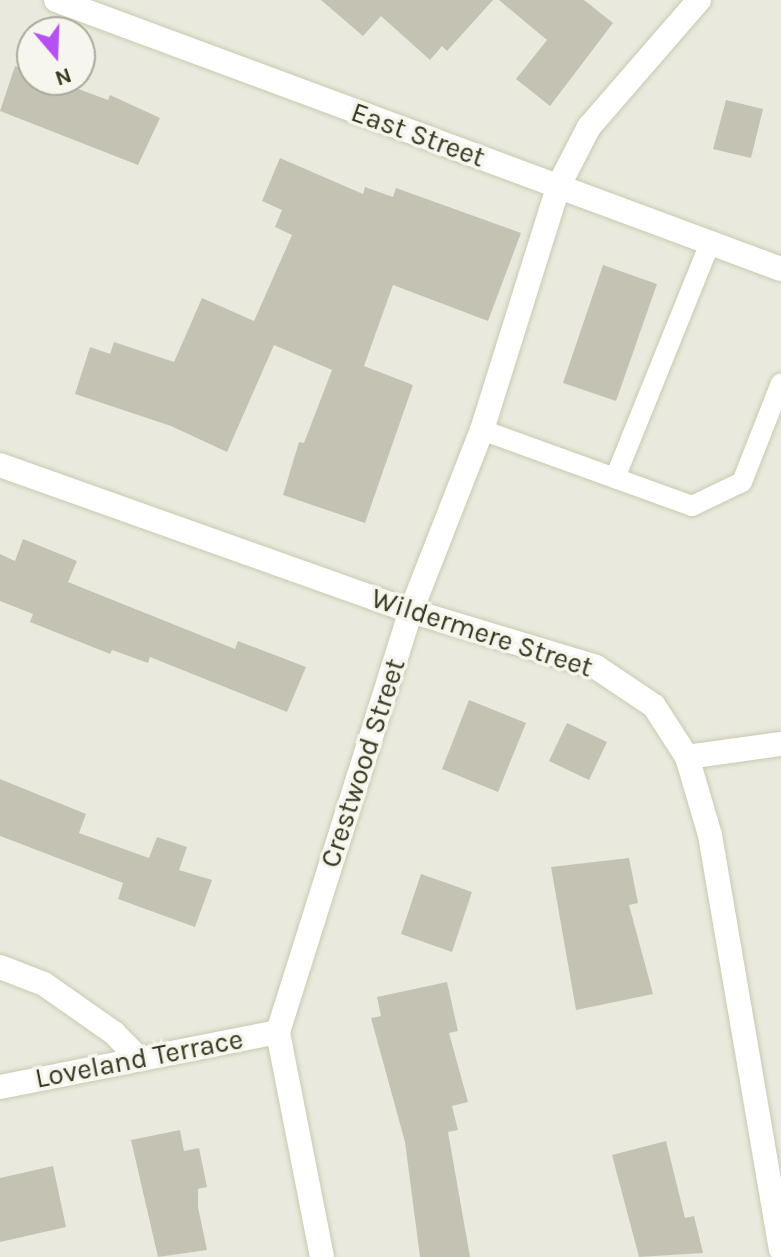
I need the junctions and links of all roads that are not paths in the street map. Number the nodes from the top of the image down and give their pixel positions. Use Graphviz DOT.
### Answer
graph roads {
  1 [pos="56,0"];
  2 [pos="699,0"];
  3 [pos="90,5"];
  4 [pos="558,187"];
  5 [pos="710,243"];
  6 [pos="781,269"];
  7 [pos="781,383"];
  8 [pos="482,430"];
  9 [pos="0,465"];
  10 [pos="615,478"];
  11 [pos="411,611"];
  12 [pos="781,744"];
  13 [pos="687,757"];
  14 [pos="0,967"];
  15 [pos="278,1032"];
  16 [pos="139,1059"];
  17 [pos="0,1087"];
  18 [pos="781,1249"];
  19 [pos="322,1257"];
  1 -- 3 [label="street, East Street"];
  2 -- 4 [label="street, Crestwood Street"];
  3 -- 4 [label="street, East Street"];
  4 -- 5 [label="street, East Street"];
  4 -- 8 [label="street, Crestwood Street"];
  5 -- 6 [label="street, East Street"];
  5 -- 10 [label="lane"];
  7 -- 10 [label="lane"];
  8 -- 10 [label="lane"];
  8 -- 11 [label="street, Crestwood Street"];
  9 -- 11 [label="street, Wildermere Street"];
  11 -- 13 [label="street, Wildermere Street"];
  11 -- 15 [label="street, Crestwood Street"];
  12 -- 13 [label="street"];
  13 -- 18 [label="street, Wildermere Street"];
  14 -- 16 [label="street"];
  15 -- 16 [label="street, Loveland Terrace"];
  15 -- 19 [label="street, Crestwood Street"];
  16 -- 17 [label="street, Loveland Terrace"];
}
